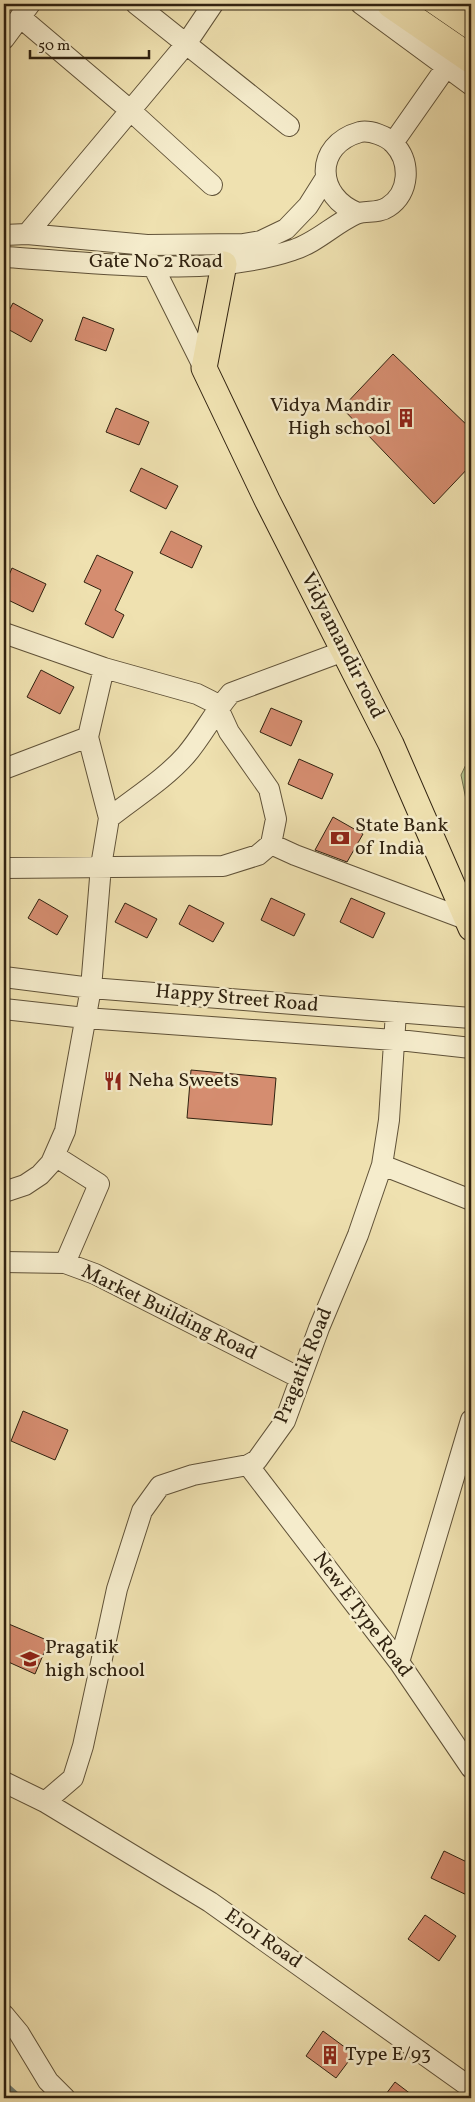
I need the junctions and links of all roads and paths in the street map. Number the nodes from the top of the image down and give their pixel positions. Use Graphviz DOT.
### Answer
graph roads {
  1 [pos="136,4"];
  2 [pos="213,4"];
  3 [pos="362,4"];
  4 [pos="391,4"];
  5 [pos="423,4"];
  6 [pos="25,10"];
  7 [pos="471,38"];
  8 [pos="4,39"];
  9 [pos="186,44"];
  10 [pos="459,63"];
  11 [pos="471,86"];
  12 [pos="131,112"];
  13 [pos="289,126"];
  14 [pos="393,143"];
  15 [pos="325,179"];
  16 [pos="212,185"];
  17 [pos="358,213"];
  18 [pos="27,234"];
  19 [pos="4,235"];
  20 [pos="136,244"];
  21 [pos="223,254"];
  22 [pos="4,257"];
  23 [pos="153,266"];
  24 [pos="204,368"];
  25 [pos="4,633"];
  26 [pos="344,651"];
  27 [pos="104,668"];
  28 [pos="218,708"];
  29 [pos="88,737"];
  30 [pos="4,769"];
  31 [pos="109,818"];
  32 [pos="271,844"];
  33 [pos="101,866"];
  34 [pos="4,868"];
  35 [pos="469,924"];
  36 [pos="4,977"];
  37 [pos="91,988"];
  38 [pos="4,1009"];
  39 [pos="396,1012"];
  40 [pos="85,1018"];
  41 [pos="471,1018"];
  42 [pos="471,1028"];
  43 [pos="392,1041"];
  44 [pos="469,1047"];
  45 [pos="55,1156"];
  46 [pos="382,1166"];
  47 [pos="4,1192"];
  48 [pos="471,1200"];
  49 [pos="4,1262"];
  50 [pos="65,1263"];
  51 [pos="300,1378"];
  52 [pos="471,1420"];
  53 [pos="248,1465"];
  54 [pos="398,1662"];
  55 [pos="471,1768"];
  56 [pos="4,1782"];
  57 [pos="45,1802"];
  58 [pos="4,2015"];
  59 [pos="471,2088"];
  60 [pos="65,2098"];
  1 -- 9 [label="street"];
  2 -- 9 [label="street"];
  3 -- 10 [label="street"];
  4 -- 10 [label="highway"];
  5 -- 7 [label="highway"];
  6 -- 8 [label="street"];
  6 -- 12 [label="street"];
  9 -- 12 [label="street"];
  9 -- 13 [label="street"];
  10 -- 11 [label="street"];
  10 -- 14 [label="street"];
  12 -- 16 [label="street"];
  12 -- 18 [label="street"];
  14 -- 15 [label="street"];
  14 -- 17 [label="street"];
  15 -- 17 [label="street"];
  15 -- 21 [label="street, Gate No 2 Road"];
  17 -- 21 [label="street, Gate No 2 Road"];
  18 -- 19 [label="street, Gate No 2 Road"];
  18 -- 20 [label="street, Gate No 2 Road"];
  20 -- 21 [label="street, Gate No 2 Road"];
  20 -- 23 [label="street"];
  21 -- 23 [label="street, Gate No 2 Road"];
  21 -- 24 [label="main road"];
  22 -- 23 [label="street, Gate No 2 Road"];
  23 -- 24 [label="street"];
  24 -- 26 [label="main road, Vidyamandir road"];
  25 -- 27 [label="street"];
  26 -- 28 [label="street"];
  26 -- 35 [label="main road, Vidyamandir road"];
  27 -- 28 [label="street"];
  27 -- 29 [label="street"];
  28 -- 31 [label="street"];
  28 -- 32 [label="street"];
  29 -- 30 [label="street"];
  29 -- 31 [label="street"];
  31 -- 33 [label="street"];
  32 -- 33 [label="street"];
  32 -- 35 [label="street"];
  33 -- 34 [label="street"];
  33 -- 37 [label="street"];
  36 -- 37 [label="street, Happy Street Road"];
  37 -- 39 [label="street, Happy Street Road"];
  37 -- 40 [label="street"];
  38 -- 40 [label="street, Happy Street Road"];
  39 -- 41 [label="street, Happy Street Road"];
  39 -- 43 [label="street, Pragatik Road"];
  40 -- 43 [label="street, Happy Street Road"];
  40 -- 45 [label="street"];
  42 -- 44 [label="street"];
  43 -- 44 [label="street, Happy Street Road"];
  43 -- 46 [label="street, Pragatik Road"];
  45 -- 47 [label="street"];
  45 -- 50 [label="street"];
  46 -- 48 [label="street"];
  46 -- 51 [label="street, Pragatik Road"];
  49 -- 50 [label="street, Market Building Road"];
  50 -- 51 [label="street, Market Building Road"];
  51 -- 53 [label="street, Pragatik Road"];
  52 -- 54 [label="street"];
  53 -- 54 [label="street, New E Type Road"];
  53 -- 57 [label="street"];
  54 -- 55 [label="street, New E Type Road"];
  56 -- 57 [label="street, E101 Road"];
  57 -- 59 [label="street, E101 Road"];
  58 -- 60 [label="street"];
}
